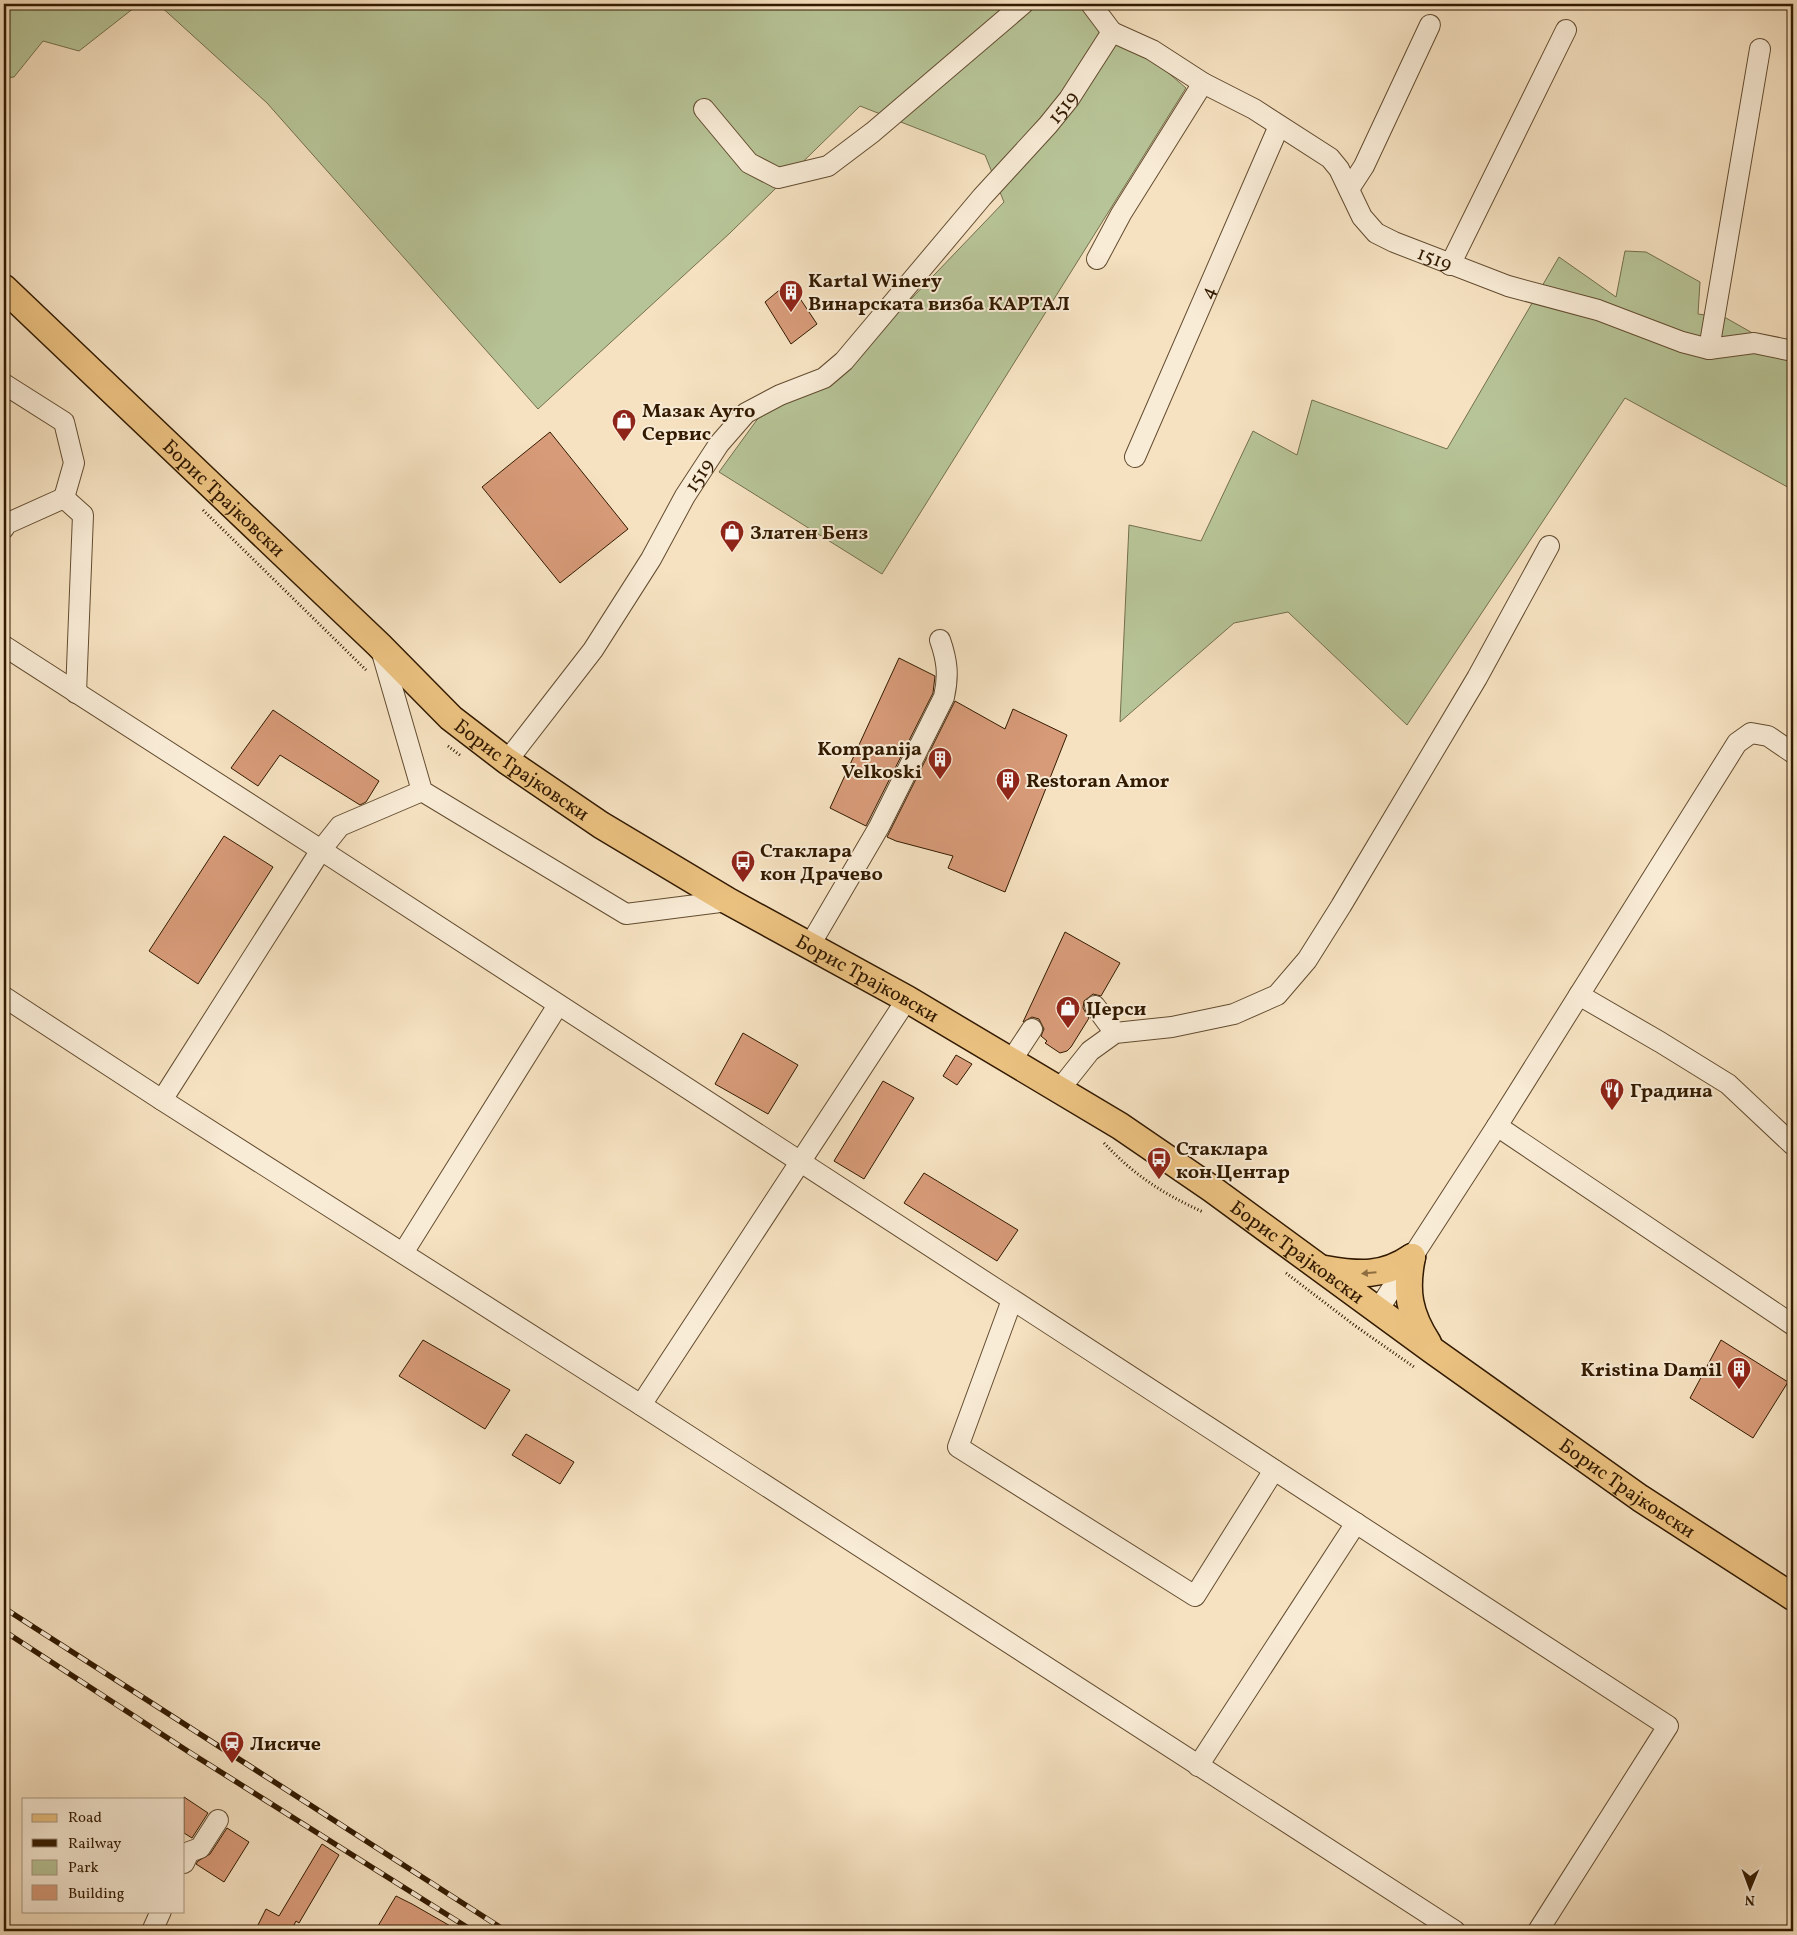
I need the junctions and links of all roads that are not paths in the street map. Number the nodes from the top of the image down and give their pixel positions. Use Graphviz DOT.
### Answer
graph roads {
  1 [pos="1023,4"];
  2 [pos="1091,4"];
  3 [pos="1430,25"];
  4 [pos="1566,30"];
  5 [pos="1112,32"];
  6 [pos="1760,49"];
  7 [pos="1203,83"];
  8 [pos="704,109"];
  9 [pos="1279,126"];
  10 [pos="1349,189"];
  11 [pos="1097,259"];
  12 [pos="1450,265"];
  13 [pos="4,288"];
  14 [pos="1709,349"];
  15 [pos="1793,351"];
  16 [pos="4,384"];
  17 [pos="1135,457"];
  18 [pos="64,498"];
  19 [pos="4,528"];
  20 [pos="1548,546"];
  21 [pos="940,640"];
  22 [pos="380,645"];
  23 [pos="4,646"];
  24 [pos="76,693"];
  25 [pos="1793,753"];
  26 [pos="507,762"];
  27 [pos="422,791"];
  28 [pos="321,850"];
  29 [pos="728,901"];
  30 [pos="810,945"];
  31 [pos="1579,995"];
  32 [pos="4,997"];
  33 [pos="907,999"];
  34 [pos="558,1005"];
  35 [pos="1095,1006"];
  36 [pos="1032,1029"];
  37 [pos="1115,1033"];
  38 [pos="1011,1061"];
  39 [pos="1059,1090"];
  40 [pos="162,1100"];
  41 [pos="1497,1126"];
  42 [pos="1793,1145"];
  43 [pos="800,1163"];
  44 [pos="403,1253"];
  45 [pos="1412,1257"];
  46 [pos="1322,1269"];
  47 [pos="1012,1300"];
  48 [pos="1378,1310"];
  49 [pos="1793,1324"];
  50 [pos="1432,1350"];
  51 [pos="641,1405"];
  52 [pos="1274,1470"];
  53 [pos="1356,1523"];
  54 [pos="1793,1597"];
  55 [pos="1198,1766"];
  56 [pos="218,1820"];
  57 [pos="185,1861"];
  58 [pos="161,1912"];
  59 [pos="152,1931"];
  60 [pos="1455,1931"];
  61 [pos="1538,1931"];
  1 -- 8 [label="street"];
  2 -- 5 [label="street"];
  3 -- 10 [label="street"];
  4 -- 12 [label="street"];
  5 -- 7 [label="street, 1519"];
  5 -- 26 [label="street, 1519"];
  6 -- 14 [label="street"];
  7 -- 9 [label="street, 1519"];
  7 -- 11 [label="street"];
  9 -- 10 [label="street, 1519"];
  9 -- 17 [label="street, 4"];
  10 -- 12 [label="street, 1519"];
  12 -- 14 [label="street, 1519"];
  13 -- 22 [label="main road, Борис Трајковски"];
  14 -- 15 [label="street, 1519"];
  16 -- 18 [label="street"];
  18 -- 19 [label="street"];
  18 -- 24 [label="street"];
  20 -- 37 [label="street"];
  21 -- 30 [label="street"];
  22 -- 26 [label="main road, Борис Трајковски"];
  22 -- 27 [label="street"];
  23 -- 24 [label="street"];
  24 -- 28 [label="street"];
  25 -- 31 [label="street"];
  26 -- 29 [label="main road, Борис Трајковски"];
  27 -- 28 [label="street"];
  27 -- 29 [label="street"];
  28 -- 34 [label="street"];
  28 -- 40 [label="street"];
  29 -- 30 [label="main road, Борис Трајковски"];
  30 -- 33 [label="main road, Борис Трајковски"];
  31 -- 41 [label="street"];
  31 -- 42 [label="street"];
  32 -- 40 [label="street"];
  33 -- 38 [label="main road, Борис Трајковски"];
  33 -- 43 [label="street"];
  34 -- 43 [label="street"];
  34 -- 44 [label="street"];
  35 -- 37 [label="street"];
  36 -- 38 [label="street"];
  37 -- 39 [label="street"];
  38 -- 39 [label="main road, Борис Трајковски"];
  39 -- 46 [label="main road, Борис Трајковски"];
  40 -- 44 [label="street"];
  41 -- 45 [label="street"];
  41 -- 49 [label="street"];
  43 -- 47 [label="street"];
  43 -- 51 [label="street"];
  44 -- 51 [label="street"];
  45 -- 46 [label="main road, one-way"];
  45 -- 48 [label="street"];
  45 -- 50 [label="main road"];
  46 -- 48 [label="main road, Борис Трајковски"];
  47 -- 52 [label="street"];
  47 -- 52 [label="street"];
  48 -- 50 [label="main road, Борис Трајковски"];
  50 -- 54 [label="main road, Борис Трајковски"];
  51 -- 55 [label="street"];
  52 -- 53 [label="street"];
  53 -- 55 [label="street"];
  53 -- 61 [label="street"];
  55 -- 60 [label="street"];
  56 -- 57 [label="street"];
  58 -- 59 [label="street"];
}
